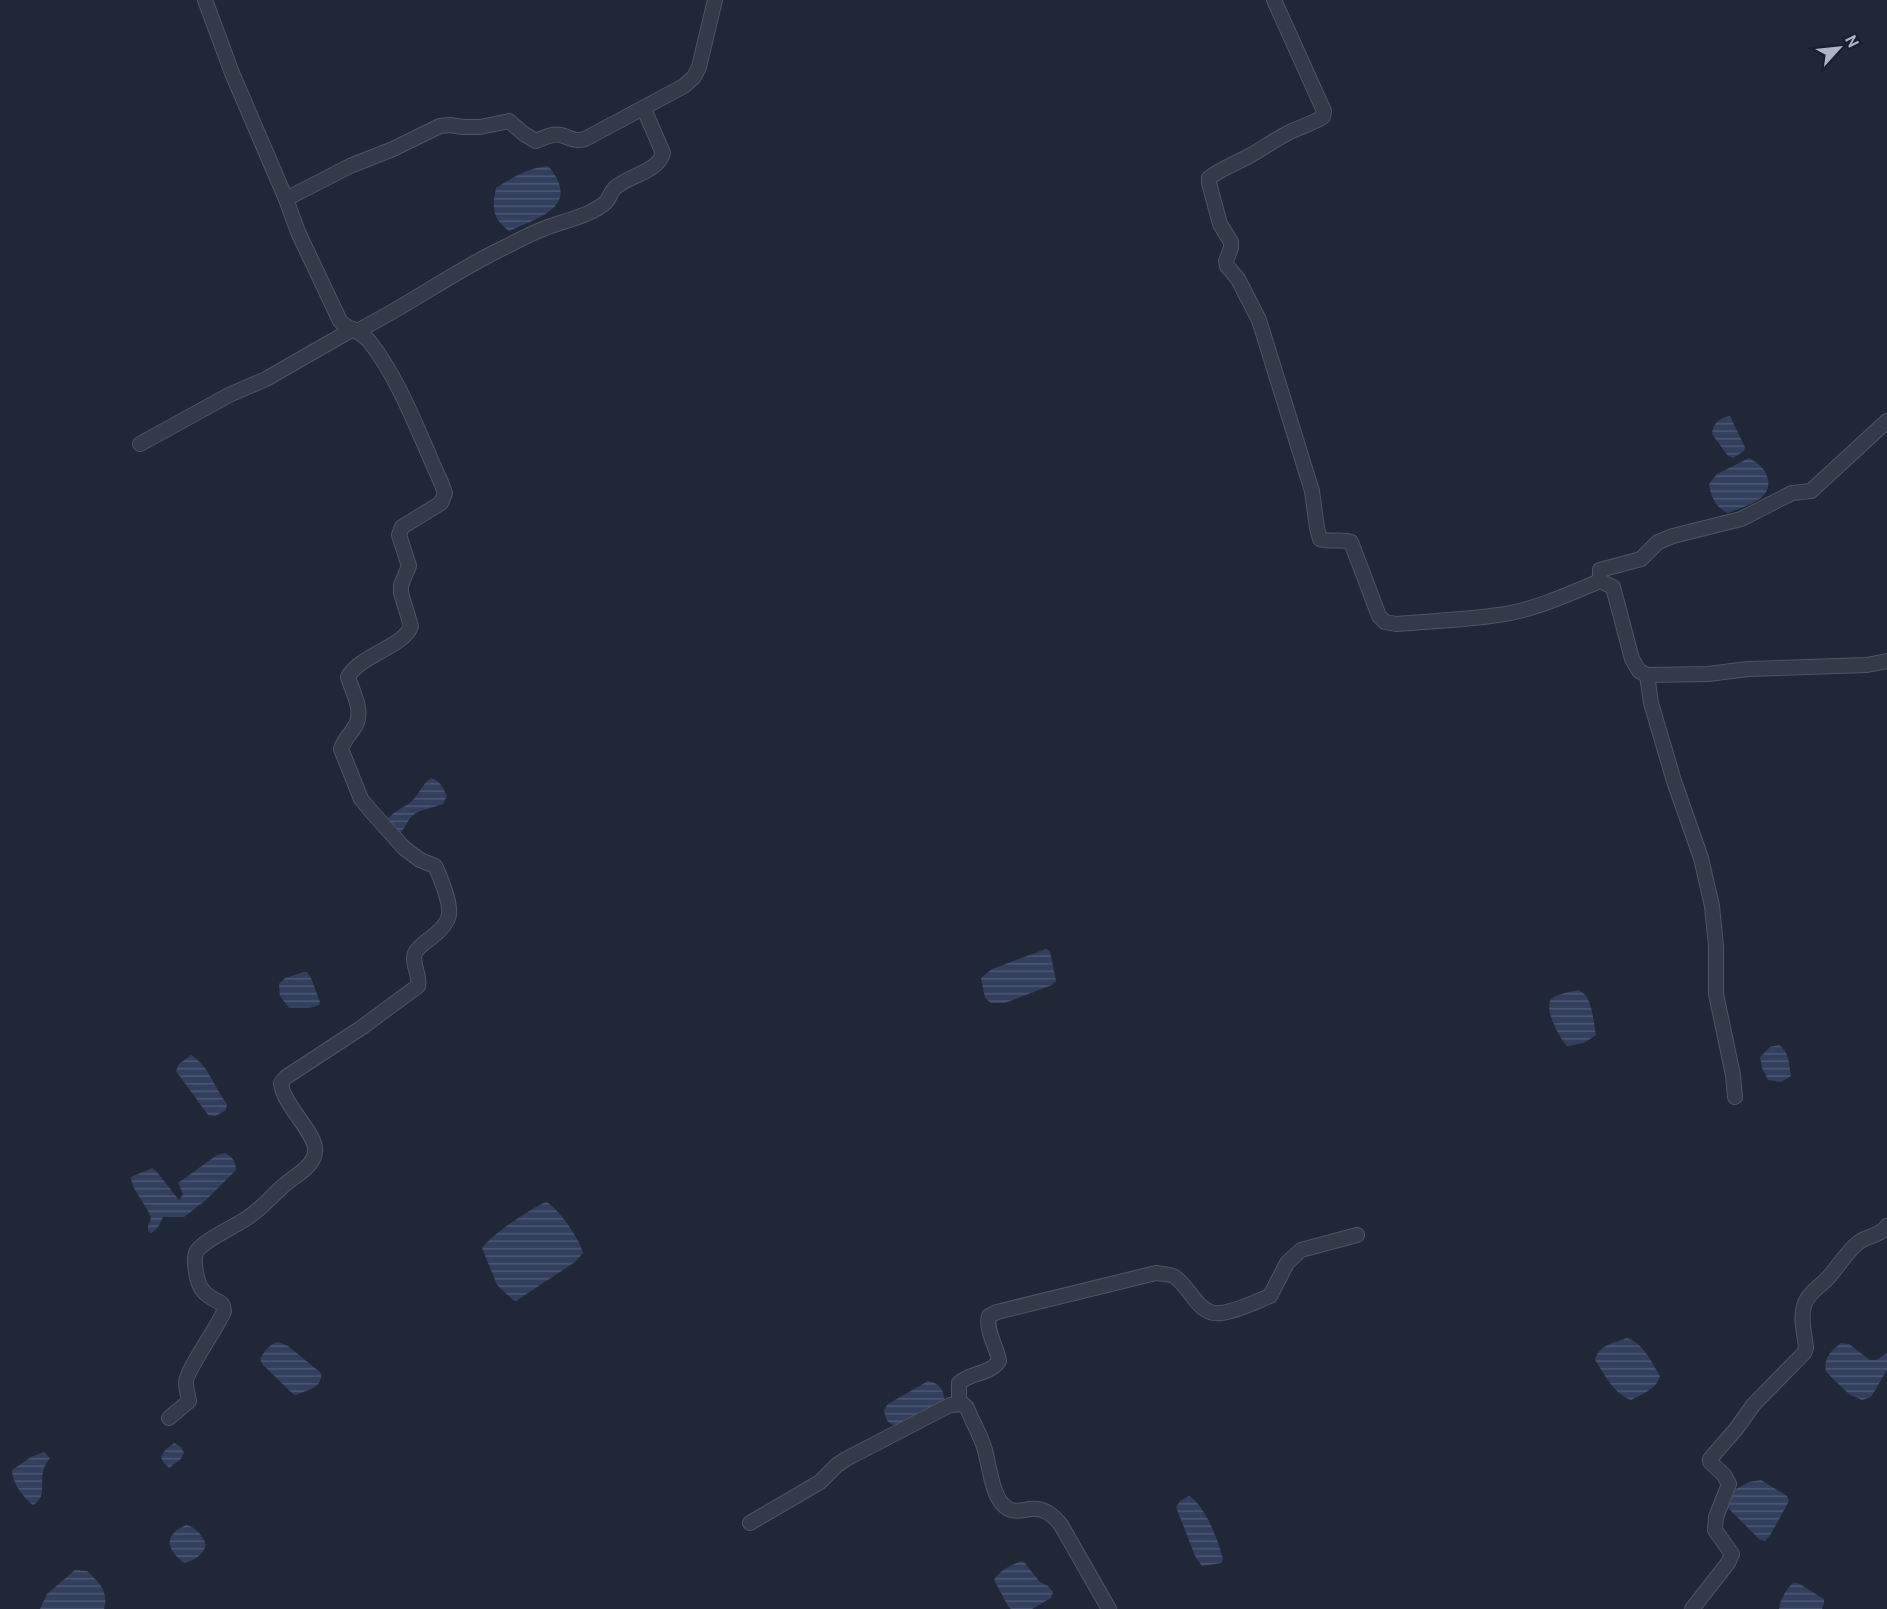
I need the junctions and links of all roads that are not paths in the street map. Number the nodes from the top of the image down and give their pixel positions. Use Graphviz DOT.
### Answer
graph roads {
  1 [pos="205,0"];
  2 [pos="715,0"];
  3 [pos="1274,0"];
  4 [pos="644,109"];
  5 [pos="286,199"];
  6 [pos="355,330"];
  7 [pos="1887,421"];
  8 [pos="140,444"];
  9 [pos="1600,581"];
  10 [pos="1887,661"];
  11 [pos="1647,675"];
  12 [pos="1735,1097"];
  13 [pos="1887,1226"];
  14 [pos="1357,1235"];
  15 [pos="959,1403"];
  16 [pos="169,1418"];
  17 [pos="750,1523"];
  18 [pos="1110,1609"];
  19 [pos="1692,1609"];
  1 -- 5 [label="street"];
  2 -- 4 [label="street"];
  3 -- 9 [label="street"];
  4 -- 5 [label="street"];
  4 -- 6 [label="street"];
  5 -- 6 [label="street"];
  6 -- 8 [label="street"];
  6 -- 16 [label="street"];
  7 -- 9 [label="street"];
  9 -- 11 [label="street"];
  10 -- 11 [label="street"];
  11 -- 12 [label="street"];
  13 -- 19 [label="street"];
  14 -- 15 [label="street"];
  15 -- 17 [label="street"];
  15 -- 18 [label="street"];
}
